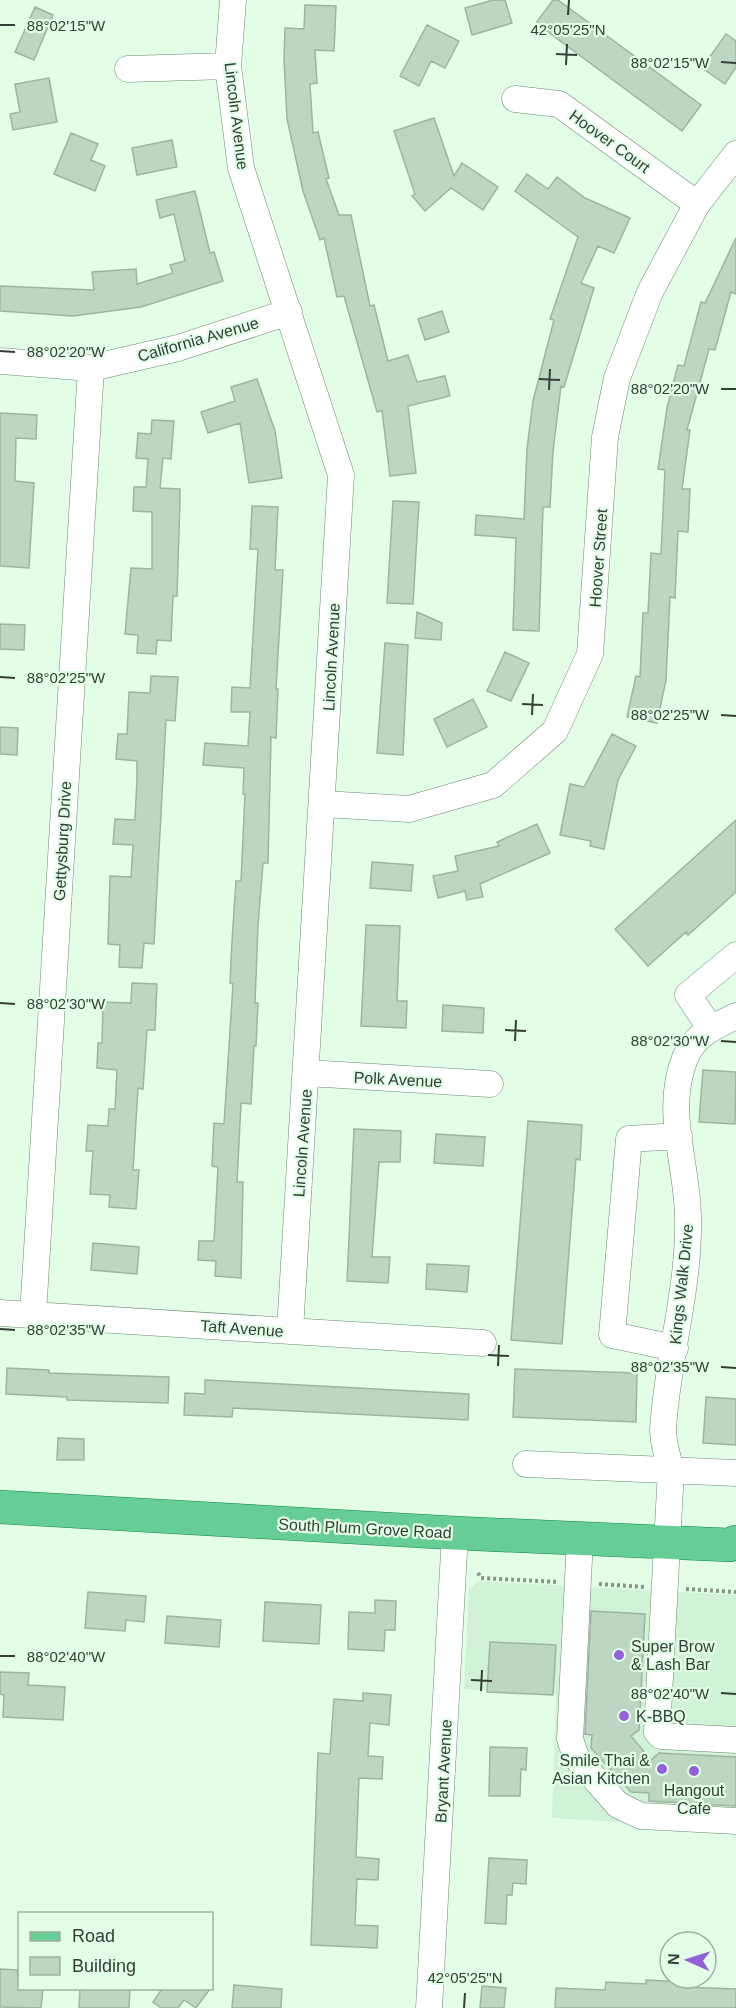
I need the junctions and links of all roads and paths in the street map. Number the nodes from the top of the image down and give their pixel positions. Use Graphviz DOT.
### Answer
graph roads {
  1 [pos="233,0"];
  2 [pos="228,66"];
  3 [pos="128,69"];
  4 [pos="515,99"];
  5 [pos="736,154"];
  6 [pos="698,204"];
  7 [pos="289,312"];
  8 [pos="0,361"];
  9 [pos="91,368"];
  10 [pos="323,804"];
  11 [pos="736,955"];
  12 [pos="736,1016"];
  13 [pos="711,1029"];
  14 [pos="307,1073"];
  15 [pos="490,1084"];
  16 [pos="679,1136"];
  17 [pos="0,1313"];
  18 [pos="33,1315"];
  19 [pos="290,1331"];
  20 [pos="483,1343"];
  21 [pos="675,1348"];
  22 [pos="526,1464"];
  23 [pos="671,1470"];
  24 [pos="736,1473"];
  25 [pos="0,1507"];
  26 [pos="455,1533"];
  27 [pos="580,1539"];
  28 [pos="667,1544"];
  29 [pos="734,1545"];
  30 [pos="478,1572"];
  31 [pos="578,1583"];
  32 [pos="665,1588"];
  33 [pos="736,1592"];
  34 [pos="736,1740"];
  35 [pos="736,1821"];
  36 [pos="429,2008"];
  1 -- 2 [label="street, Lincoln Avenue"];
  2 -- 3 [label="street"];
  2 -- 7 [label="street, Lincoln Avenue"];
  4 -- 6 [label="street, Hoover Court"];
  5 -- 6 [label="street, Hoover Street"];
  6 -- 10 [label="street, Hoover Street"];
  7 -- 9 [label="street, California Avenue"];
  7 -- 10 [label="street, Lincoln Avenue"];
  8 -- 9 [label="street, California Avenue"];
  9 -- 18 [label="street, Gettysburg Drive"];
  10 -- 14 [label="street, Lincoln Avenue"];
  11 -- 13 [label="street"];
  12 -- 13 [label="street, Kings Walk Drive"];
  13 -- 16 [label="street, Kings Walk Drive"];
  14 -- 15 [label="street, Polk Avenue"];
  14 -- 19 [label="street, Lincoln Avenue"];
  16 -- 21 [label="street, Kings Walk Drive"];
  16 -- 21 [label="street"];
  17 -- 18 [label="street, Taft Avenue"];
  18 -- 19 [label="street, Taft Avenue"];
  19 -- 20 [label="street, Taft Avenue"];
  21 -- 23 [label="street, Kings Walk Drive"];
  22 -- 23 [label="street"];
  23 -- 24 [label="street"];
  23 -- 28 [label="street, Kings Walk Drive"];
  25 -- 26 [label="main road, South Plum Grove Road"];
  26 -- 27 [label="main road, South Plum Grove Road"];
  26 -- 36 [label="street, Bryant Avenue"];
  27 -- 28 [label="main road, South Plum Grove Road"];
  27 -- 31 [label="street"];
  28 -- 29 [label="main road, South Plum Grove Road"];
  28 -- 32 [label="street, Kings Walk Drive"];
  30 -- 31 [label="path"];
  31 -- 32 [label="path"];
  31 -- 35 [label="street"];
  32 -- 33 [label="path"];
  32 -- 34 [label="street, Kings Walk Drive"];
}
